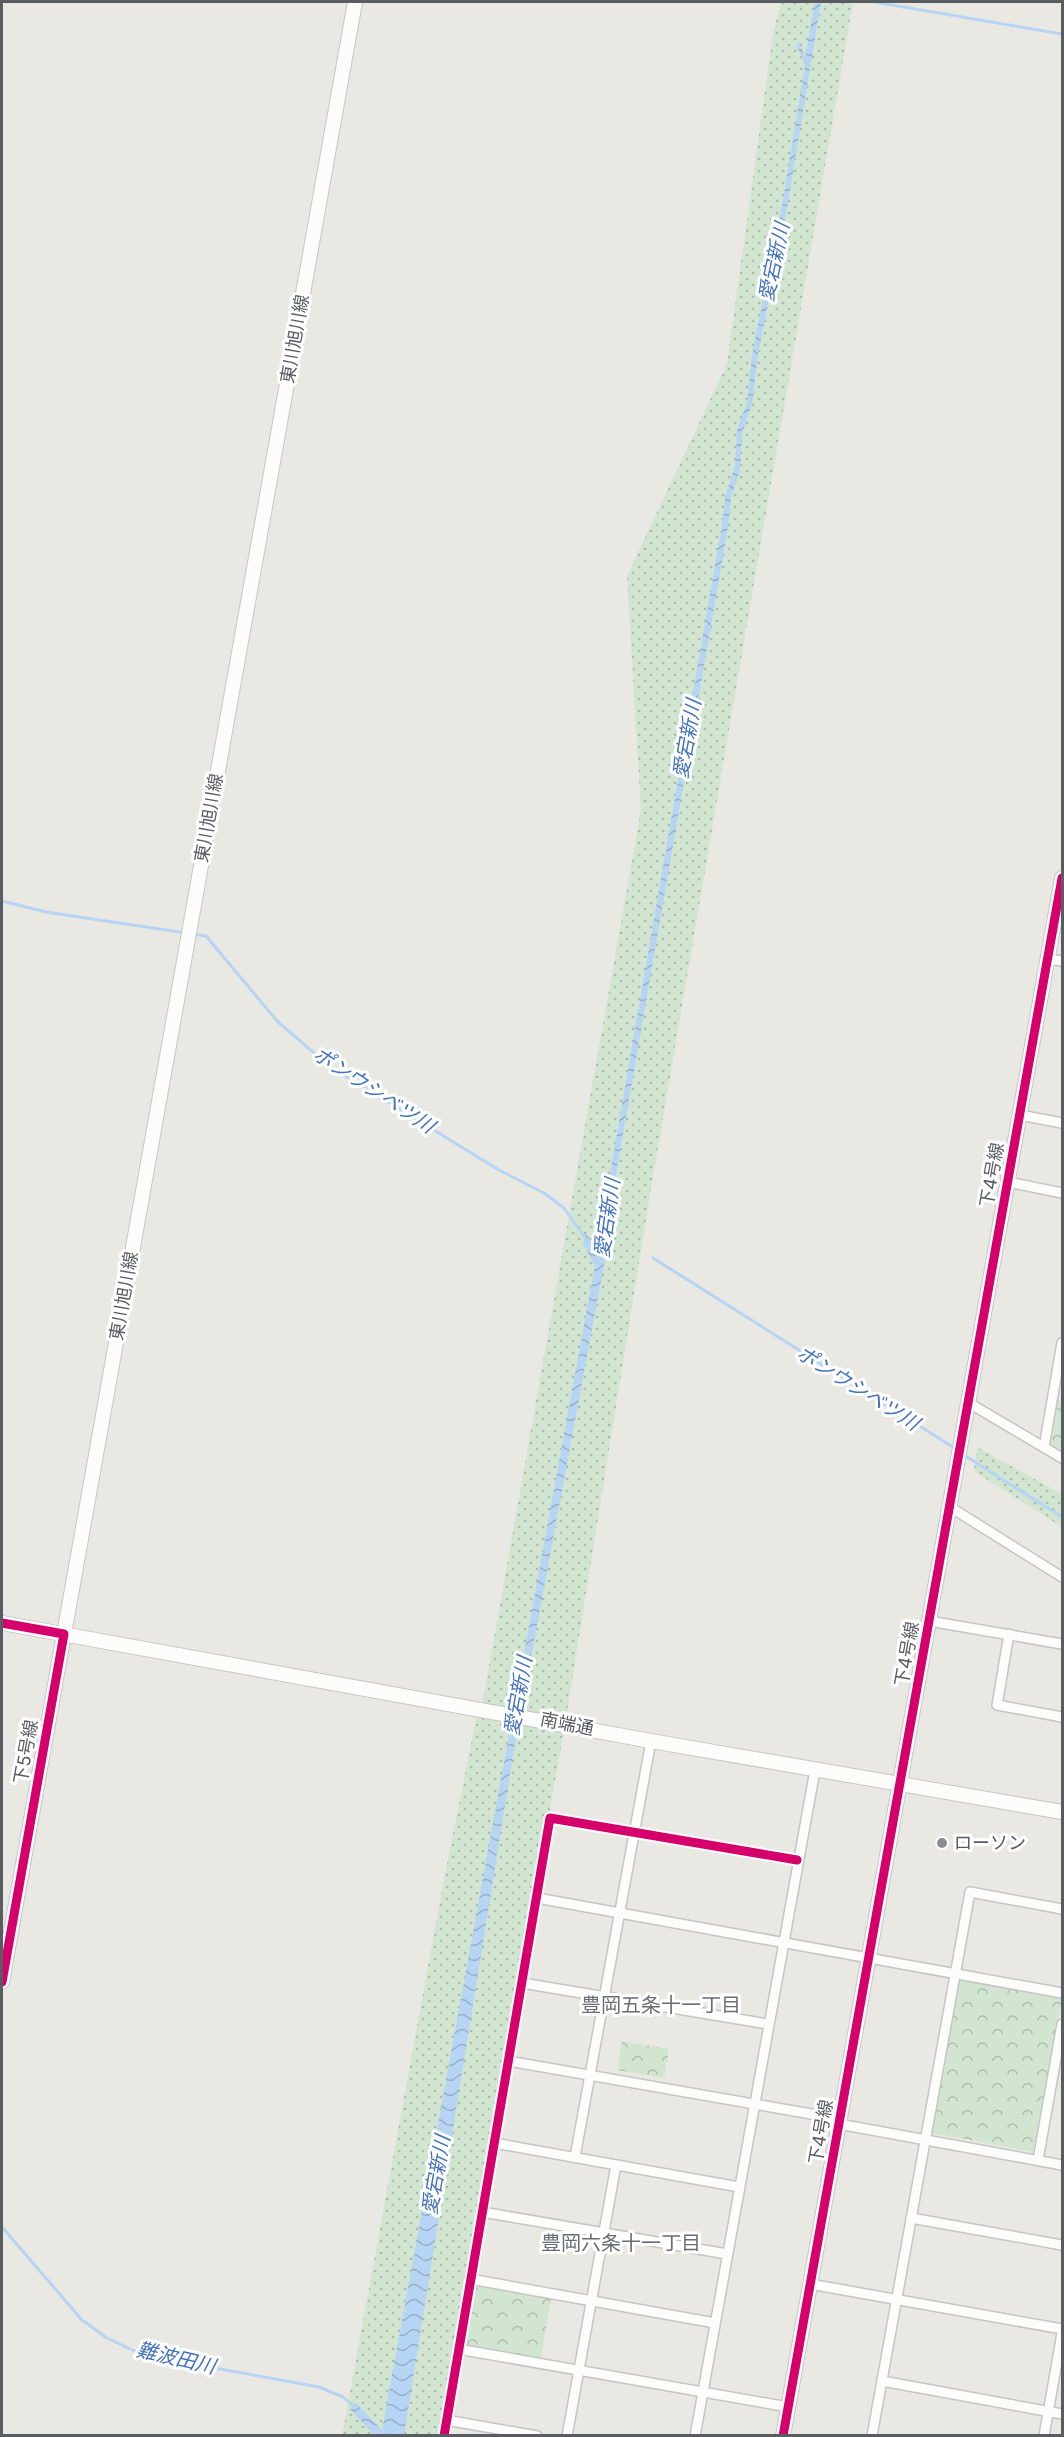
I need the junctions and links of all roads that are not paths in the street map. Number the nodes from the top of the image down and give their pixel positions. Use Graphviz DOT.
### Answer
graph roads {
  1 [pos="355,2"];
  2 [pos="1062,878"];
  3 [pos="1048,959"];
  4 [pos="1062,962"];
  5 [pos="1020,1115"];
  6 [pos="1062,1123"];
  7 [pos="1008,1182"];
  8 [pos="1062,1193"];
  9 [pos="1062,1343"];
  10 [pos="1058,1395"];
  11 [pos="969,1403"];
  12 [pos="1044,1447"];
  13 [pos="1062,1458"];
  14 [pos="950,1508"];
  15 [pos="1062,1577"];
  16 [pos="929,1621"];
  17 [pos="2,1623"];
  18 [pos="63,1634"];
  19 [pos="1010,1634"];
  20 [pos="1062,1644"];
  21 [pos="1062,1717"];
  22 [pos="651,1741"];
  23 [pos="815,1770"];
  24 [pos="901,1784"];
  25 [pos="1062,1812"];
  26 [pos="634,1831"];
  27 [pos="797,1860"];
  28 [pos="537,1898"];
  29 [pos="1062,1909"];
  30 [pos="620,1912"];
  31 [pos="784,1941"];
  32 [pos="869,1958"];
  33 [pos="955,1973"];
  34 [pos="2,1982"];
  35 [pos="522,1983"];
  36 [pos="1062,1993"];
  37 [pos="605,1995"];
  38 [pos="768,2024"];
  39 [pos="1062,2024"];
  40 [pos="508,2061"];
  41 [pos="591,2074"];
  42 [pos="754,2104"];
  43 [pos="839,2121"];
  44 [pos="925,2140"];
  45 [pos="494,2143"];
  46 [pos="575,2157"];
  47 [pos="1038,2160"];
  48 [pos="616,2165"];
  49 [pos="1062,2165"];
  50 [pos="739,2187"];
  51 [pos="482,2211"];
  52 [pos="911,2218"];
  53 [pos="603,2233"];
  54 [pos="1062,2245"];
  55 [pos="727,2254"];
  56 [pos="470,2278"];
  57 [pos="810,2284"];
  58 [pos="896,2299"];
  59 [pos="591,2300"];
  60 [pos="715,2323"];
  61 [pos="1062,2331"];
  62 [pos="458,2349"];
  63 [pos="579,2371"];
  64 [pos="882,2381"];
  65 [pos="702,2393"];
  66 [pos="788,2407"];
  67 [pos="1048,2412"];
  68 [pos="1062,2414"];
  69 [pos="446,2420"];
  70 [pos="444,2436"];
  71 [pos="537,2436"];
  72 [pos="567,2436"];
  73 [pos="694,2436"];
  74 [pos="783,2436"];
  75 [pos="872,2436"];
  76 [pos="1044,2436"];
  1 -- 18 [label="main road, 東川旭川線"];
  2 -- 3 [label="main road, 下4号線"];
  3 -- 4 [label="street"];
  3 -- 5 [label="main road, 下4号線"];
  5 -- 6 [label="street"];
  5 -- 7 [label="main road, 下4号線"];
  7 -- 8 [label="street"];
  7 -- 11 [label="main road, 下4号線"];
  9 -- 10 [label="street"];
  10 -- 12 [label="street"];
  11 -- 12 [label="street"];
  11 -- 14 [label="main road, 下4号線"];
  12 -- 13 [label="street"];
  14 -- 15 [label="street"];
  14 -- 16 [label="main road, 下4号線"];
  16 -- 19 [label="street"];
  16 -- 24 [label="main road, 下4号線"];
  17 -- 18 [label="main road, 南端通"];
  18 -- 22 [label="main road, 南端通"];
  18 -- 34 [label="main road, 下5号線"];
  19 -- 20 [label="street"];
  19 -- 21 [label="street"];
  22 -- 23 [label="main road, 南端通"];
  22 -- 26 [label="street"];
  23 -- 24 [label="main road, 南端通"];
  23 -- 27 [label="street"];
  24 -- 25 [label="main road, 南端通"];
  24 -- 32 [label="main road, 下4号線"];
  26 -- 27 [label="street"];
  26 -- 28 [label="street"];
  26 -- 30 [label="street"];
  27 -- 31 [label="street"];
  28 -- 30 [label="street"];
  28 -- 35 [label="street"];
  29 -- 33 [label="street"];
  30 -- 31 [label="street"];
  30 -- 37 [label="street"];
  31 -- 32 [label="street"];
  31 -- 38 [label="street"];
  32 -- 33 [label="street"];
  32 -- 43 [label="main road, 下4号線"];
  33 -- 36 [label="street"];
  33 -- 44 [label="street"];
  35 -- 37 [label="street"];
  35 -- 40 [label="street"];
  37 -- 38 [label="street"];
  37 -- 41 [label="street"];
  38 -- 42 [label="street"];
  39 -- 47 [label="street"];
  40 -- 41 [label="street"];
  40 -- 45 [label="street"];
  41 -- 42 [label="street"];
  41 -- 46 [label="street"];
  42 -- 43 [label="street"];
  42 -- 50 [label="street"];
  43 -- 44 [label="street"];
  43 -- 57 [label="main road, 下4号線"];
  44 -- 47 [label="street"];
  44 -- 52 [label="street"];
  45 -- 46 [label="street"];
  45 -- 51 [label="street"];
  46 -- 48 [label="street"];
  47 -- 49 [label="street"];
  48 -- 50 [label="street"];
  48 -- 53 [label="street"];
  50 -- 55 [label="street"];
  51 -- 53 [label="street"];
  51 -- 56 [label="street"];
  52 -- 54 [label="street"];
  52 -- 58 [label="street"];
  53 -- 55 [label="street"];
  53 -- 59 [label="street"];
  55 -- 60 [label="street"];
  56 -- 59 [label="street"];
  56 -- 62 [label="street"];
  57 -- 58 [label="street"];
  57 -- 66 [label="main road, 下4号線"];
  58 -- 61 [label="street"];
  58 -- 64 [label="street"];
  59 -- 60 [label="street"];
  59 -- 63 [label="street"];
  60 -- 65 [label="street"];
  61 -- 67 [label="street"];
  62 -- 63 [label="street"];
  62 -- 69 [label="street"];
  63 -- 65 [label="street"];
  63 -- 72 [label="street"];
  64 -- 67 [label="street"];
  64 -- 75 [label="street"];
  65 -- 66 [label="street"];
  65 -- 73 [label="street"];
  66 -- 74 [label="main road, 下4号線"];
  67 -- 68 [label="street"];
  67 -- 76 [label="street"];
  69 -- 70 [label="street"];
  69 -- 71 [label="street"];
}
